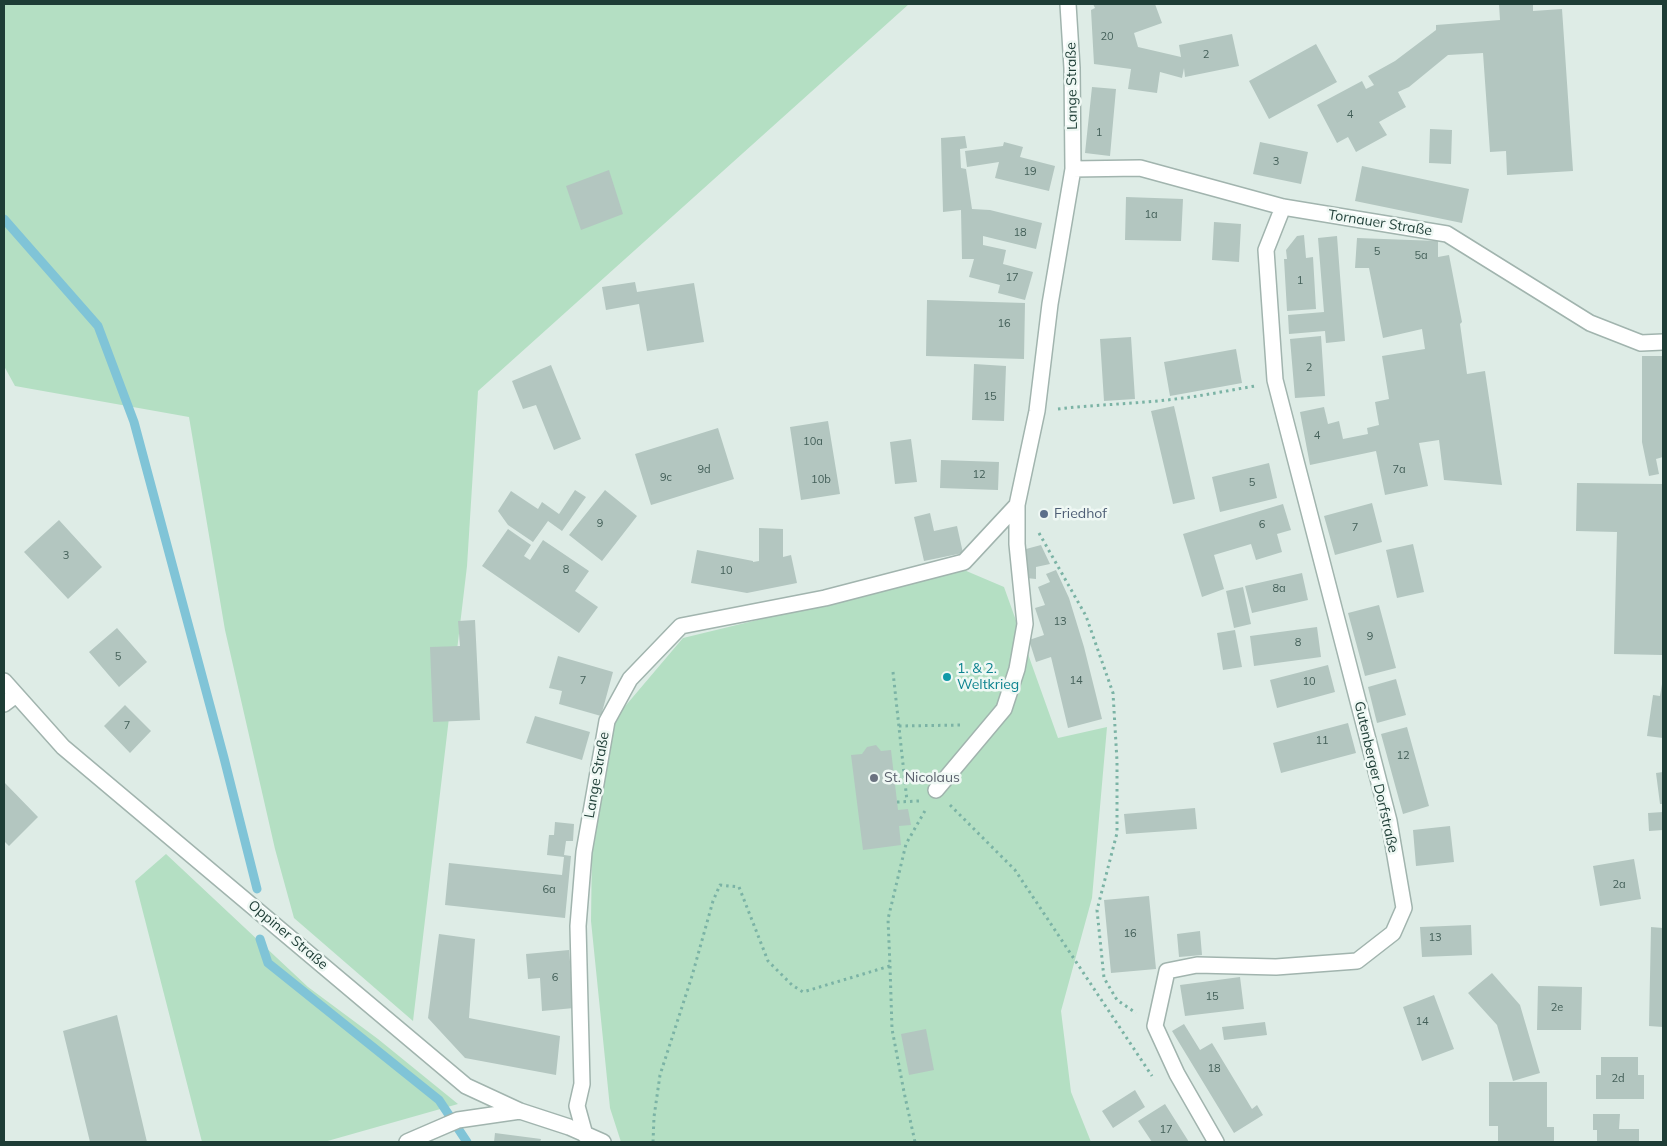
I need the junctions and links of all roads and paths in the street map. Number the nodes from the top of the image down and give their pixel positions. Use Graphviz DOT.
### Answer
graph roads {
  1 [pos="1068,4"];
  2 [pos="1073,169"];
  3 [pos="1283,207"];
  4 [pos="1663,342"];
  5 [pos="1275,380"];
  6 [pos="1037,411"];
  7 [pos="1017,505"];
  8 [pos="893,672"];
  9 [pos="4,681"];
  10 [pos="16,695"];
  11 [pos="4,704"];
  12 [pos="991,724"];
  13 [pos="899,726"];
  14 [pos="933,796"];
  15 [pos="897,802"];
  16 [pos="907,802"];
  17 [pos="890,966"];
  18 [pos="1155,1026"];
  19 [pos="1177,1074"];
  20 [pos="520,1111"];
  21 [pos="586,1134"];
  22 [pos="407,1142"];
  23 [pos="603,1142"];
  24 [pos="653,1142"];
  25 [pos="915,1142"];
  26 [pos="1216,1142"];
  1 -- 2 [label="street, Lange Straße"];
  2 -- 3 [label="street, Tornauer Straße"];
  2 -- 6 [label="street, Lange Straße"];
  3 -- 4 [label="street, Tornauer Straße"];
  3 -- 5 [label="street, Gutenberger Dorfstraße"];
  5 -- 6 [label="path"];
  5 -- 18 [label="street, Gutenberger Dorfstraße"];
  6 -- 7 [label="street, Lange Straße"];
  7 -- 12 [label="street, Lange Straße"];
  7 -- 18 [label="path"];
  7 -- 21 [label="street, Lange Straße"];
  8 -- 13 [label="path"];
  9 -- 10 [label="street, Oppiner Straße"];
  10 -- 11 [label="street"];
  10 -- 20 [label="street, Oppiner Straße"];
  12 -- 13 [label="path"];
  12 -- 14 [label="street, Lange Straße"];
  13 -- 16 [label="path"];
  14 -- 16 [label="path"];
  14 -- 17 [label="path"];
  14 -- 19 [label="path"];
  15 -- 16 [label="path"];
  17 -- 24 [label="path"];
  17 -- 25 [label="path"];
  18 -- 19 [label="street"];
  19 -- 26 [label="street"];
  20 -- 21 [label="street, Oppiner Straße"];
  20 -- 22 [label="street"];
  21 -- 23 [label="street, Oppiner Straße"];
}
